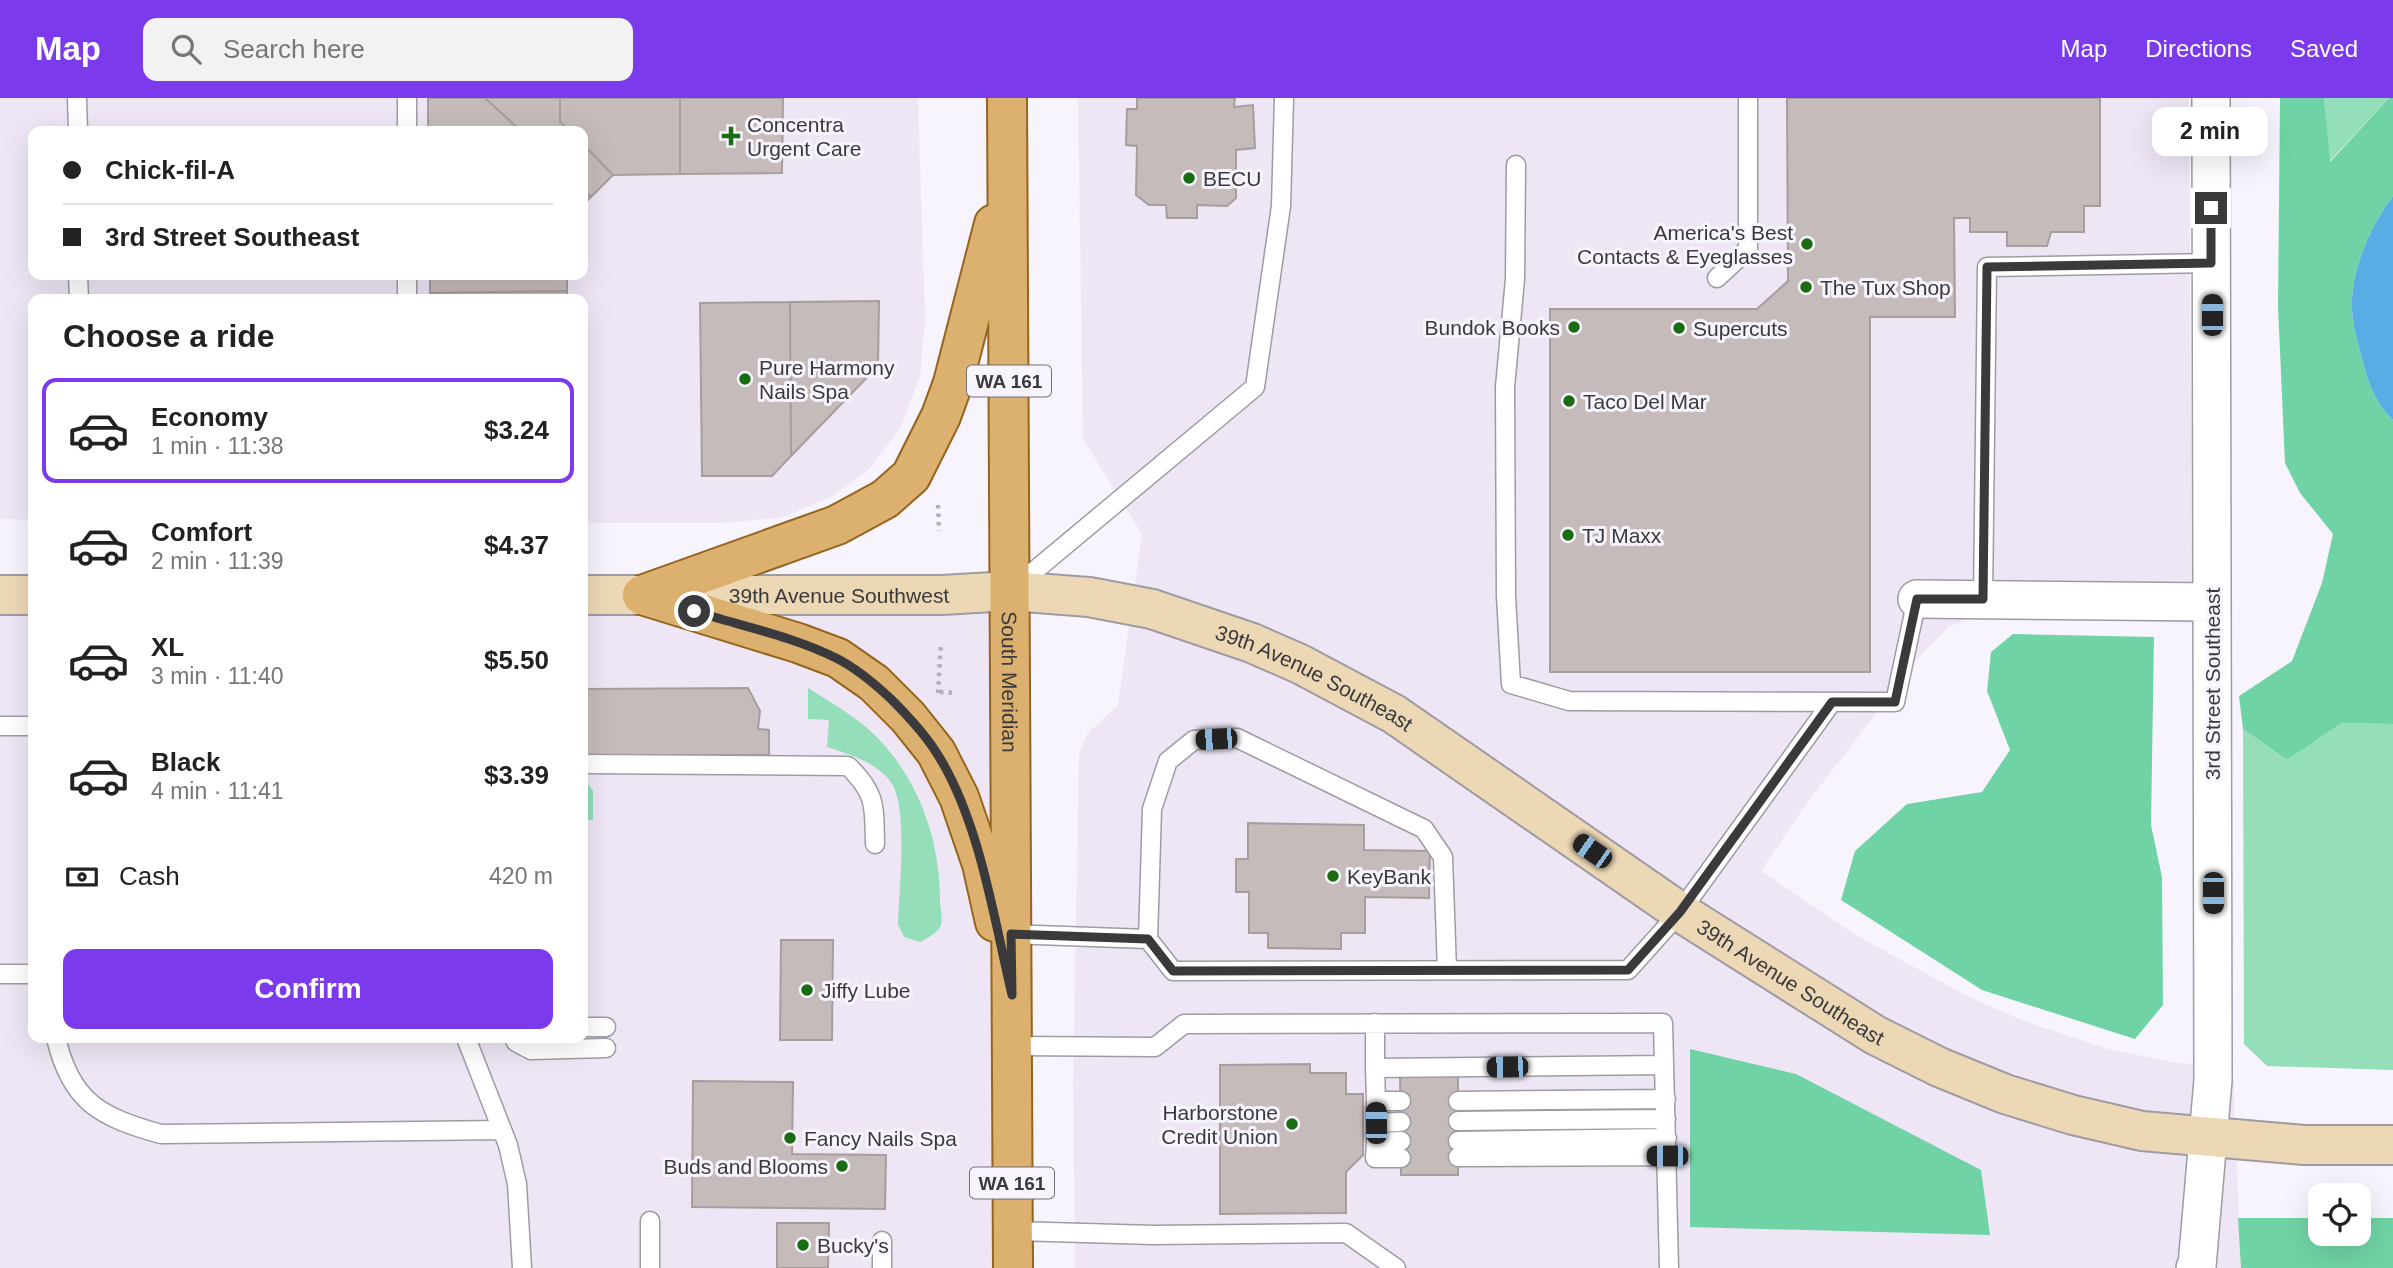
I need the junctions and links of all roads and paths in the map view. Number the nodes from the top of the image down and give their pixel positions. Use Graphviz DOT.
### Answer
graph roads {
  1 [pos="77,98"];
  2 [pos="407,98"];
  3 [pos="1007,98"];
  4 [pos="1284,98"];
  5 [pos="1748,98"];
  6 [pos="2211,98"];
  7 [pos="78,126"];
  8 [pos="407,126"];
  9 [pos="1516,165"];
  10 [pos="1007,172"];
  11 [pos="2211,263"];
  12 [pos="1717,278"];
  13 [pos="1010,592"];
  14 [pos="0,595"];
  15 [pos="28,595"];
  16 [pos="588,595"];
  17 [pos="642,595"];
  18 [pos="1917,599"];
  19 [pos="1983,599"];
  20 [pos="2212,602"];
  21 [pos="941,642"];
  22 [pos="939,692"];
  23 [pos="956,693"];
  24 [pos="931,698"];
  25 [pos="1832,702"];
  26 [pos="0,726"];
  27 [pos="28,726"];
  28 [pos="588,764"];
  29 [pos="875,844"];
  30 [pos="1680,912"];
  31 [pos="1011,934"];
  32 [pos="1148,939"];
  33 [pos="1447,970"];
  34 [pos="0,974"];
  35 [pos="28,974"];
  36 [pos="1012,995"];
  37 [pos="1375,1023"];
  38 [pos="588,1027"];
  39 [pos="606,1027"];
  40 [pos="57,1043"];
  41 [pos="468,1043"];
  42 [pos="518,1043"];
  43 [pos="1012,1046"];
  44 [pos="606,1048"];
  45 [pos="1664,1065"];
  46 [pos="1375,1068"];
  47 [pos="1666,1099"];
  48 [pos="1376,1101"];
  49 [pos="1401,1101"];
  50 [pos="1458,1101"];
  51 [pos="1666,1119"];
  52 [pos="1458,1121"];
  53 [pos="1401,1122"];
  54 [pos="1376,1123"];
  55 [pos="502,1130"];
  56 [pos="1667,1138"];
  57 [pos="2209,1138"];
  58 [pos="2393,1145"];
  59 [pos="1401,1149"];
  60 [pos="1667,1156"];
  61 [pos="650,1221"];
  62 [pos="882,1241"];
  63 [pos="1012,1250"];
  64 [pos="522,1268"];
  65 [pos="650,1268"];
  66 [pos="882,1268"];
  67 [pos="1396,1268"];
  68 [pos="1669,1268"];
  69 [pos="2195,1268"];
  1 -- 7 [label="lane"];
  2 -- 8 [label="lane"];
  3 -- 10 [label="main road, South Meridian / WA 161"];
  4 -- 13 [label="lane"];
  5 -- 12 [label="lane"];
  6 -- 11 [label="street, 3rd Street Southeast"];
  9 -- 25 [label="lane"];
  10 -- 13 [label="main road, South Meridian / WA 161"];
  10 -- 17 [label="main road"];
  11 -- 19 [label="lane"];
  11 -- 20 [label="street, 3rd Street Southeast"];
  13 -- 17 [label="main road, 39th Avenue Southwest"];
  13 -- 30 [label="main road, 39th Avenue Southeast"];
  13 -- 31 [label="main road, South Meridian / WA 161"];
  14 -- 15 [label="main road"];
  16 -- 17 [label="main road, 39th Avenue Southwest"];
  17 -- 36 [label="main road"];
  18 -- 19 [label="street"];
  18 -- 25 [label="lane"];
  19 -- 20 [label="street"];
  20 -- 57 [label="street, 3rd Street Southeast"];
  21 -- 22 [label="path"];
  22 -- 23 [label="path"];
  22 -- 24 [label="path"];
  25 -- 30 [label="lane"];
  26 -- 27 [label="lane"];
  28 -- 29 [label="lane"];
  30 -- 33 [label="lane"];
  30 -- 57 [label="main road, 39th Avenue Southeast"];
  31 -- 32 [label="lane"];
  31 -- 36 [label="main road, South Meridian / WA 161"];
  32 -- 33 [label="lane"];
  32 -- 33 [label="lane"];
  34 -- 35 [label="lane"];
  36 -- 43 [label="main road, South Meridian / WA 161"];
  37 -- 43 [label="lane"];
  37 -- 45 [label="lane"];
  37 -- 46 [label="lane"];
  38 -- 39 [label="lane"];
  40 -- 55 [label="lane"];
  41 -- 55 [label="lane"];
  42 -- 44 [label="lane"];
  43 -- 63 [label="main road, South Meridian / WA 161"];
  45 -- 46 [label="lane"];
  45 -- 47 [label="lane"];
  46 -- 48 [label="lane"];
  47 -- 50 [label="lane"];
  47 -- 51 [label="lane"];
  48 -- 49 [label="lane"];
  48 -- 54 [label="lane"];
  51 -- 52 [label="lane"];
  51 -- 56 [label="lane"];
  53 -- 54 [label="lane"];
  54 -- 59 [label="lane"];
  55 -- 64 [label="lane"];
  56 -- 60 [label="lane"];
  56 -- 60 [label="lane"];
  57 -- 58 [label="main road, 39th Avenue Southeast"];
  57 -- 69 [label="street, 3rd Street Southeast"];
  60 -- 68 [label="lane"];
  61 -- 65 [label="lane"];
  62 -- 66 [label="lane"];
  63 -- 67 [label="lane"];
}
